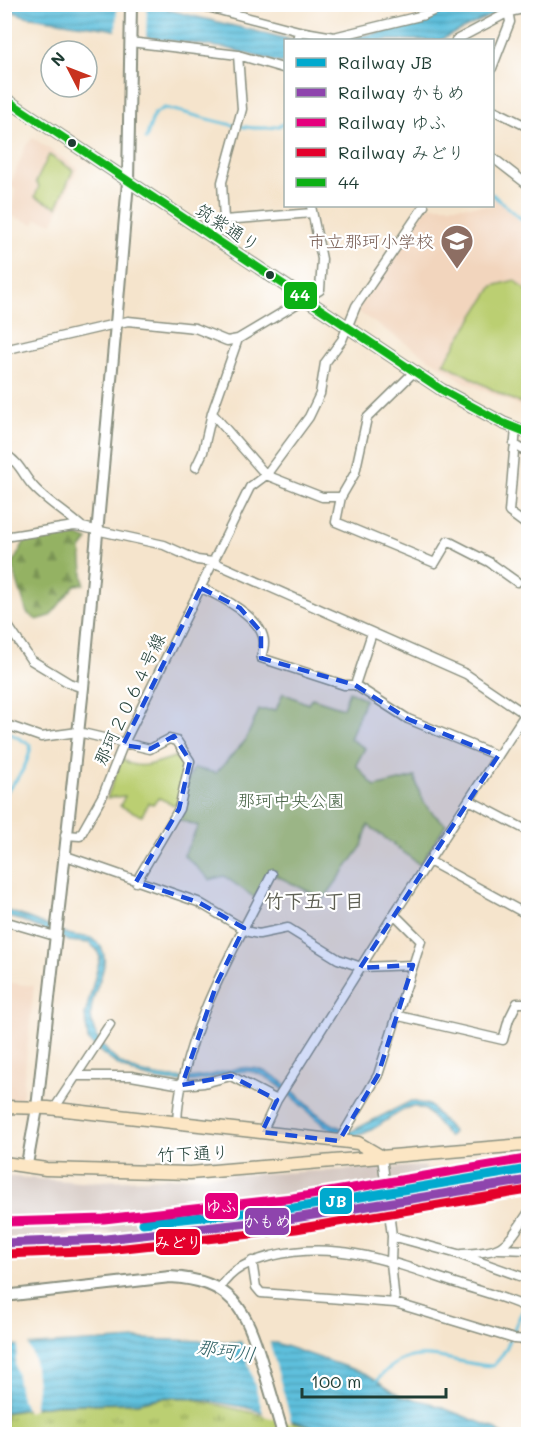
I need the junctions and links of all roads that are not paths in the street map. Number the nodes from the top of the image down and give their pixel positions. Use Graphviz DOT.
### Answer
graph roads {
  1 [pos="131,4"];
  2 [pos="196,4"];
  3 [pos="448,4"];
  4 [pos="508,8"];
  5 [pos="528,8"];
  6 [pos="298,36"];
  7 [pos="458,39"];
  8 [pos="130,42"];
  9 [pos="238,55"];
  10 [pos="494,63"];
  11 [pos="284,69"];
  12 [pos="4,98"];
  13 [pos="494,112"];
  14 [pos="528,127"];
  15 [pos="494,159"];
  16 [pos="128,182"];
  17 [pos="528,185"];
  18 [pos="422,207"];
  19 [pos="312,209"];
  20 [pos="224,220"];
  21 [pos="211,235"];
  22 [pos="306,298"];
  23 [pos="116,324"];
  24 [pos="347,327"];
  25 [pos="238,339"];
  26 [pos="4,350"];
  27 [pos="414,372"];
  28 [pos="212,413"];
  29 [pos="516,428"];
  30 [pos="528,433"];
  31 [pos="514,444"];
  32 [pos="528,453"];
  33 [pos="4,454"];
  34 [pos="196,467"];
  35 [pos="266,475"];
  36 [pos="341,497"];
  37 [pos="528,526"];
  38 [pos="82,527"];
  39 [pos="98,531"];
  40 [pos="4,537"];
  41 [pos="213,562"];
  42 [pos="517,582"];
  43 [pos="201,588"];
  44 [pos="4,620"];
  45 [pos="372,633"];
  46 [pos="355,685"];
  47 [pos="83,688"];
  48 [pos="528,713"];
  49 [pos="4,724"];
  50 [pos="78,732"];
  51 [pos="123,745"];
  52 [pos="498,756"];
  53 [pos="469,800"];
  54 [pos="528,831"];
  55 [pos="65,835"];
  56 [pos="66,856"];
  57 [pos="429,861"];
  58 [pos="272,874"];
  59 [pos="136,882"];
  60 [pos="394,914"];
  61 [pos="528,915"];
  62 [pos="4,921"];
  63 [pos="244,928"];
  64 [pos="55,936"];
  65 [pos="413,964"];
  66 [pos="361,967"];
  67 [pos="528,1003"];
  68 [pos="399,1016"];
  69 [pos="110,1024"];
  70 [pos="76,1076"];
  71 [pos="182,1085"];
  72 [pos="277,1100"];
  73 [pos="4,1107"];
  74 [pos="37,1108"];
  75 [pos="54,1109"];
  76 [pos="177,1124"];
  77 [pos="262,1132"];
  78 [pos="341,1138"];
  79 [pos="527,1146"];
  80 [pos="382,1157"];
  81 [pos="4,1163"];
  82 [pos="27,1164"];
  83 [pos="525,1183"];
  84 [pos="528,1194"];
  85 [pos="528,1213"];
  86 [pos="392,1236"];
  87 [pos="500,1248"];
  88 [pos="528,1250"];
  89 [pos="458,1254"];
  90 [pos="252,1261"];
  91 [pos="391,1262"];
  92 [pos="528,1279"];
  93 [pos="219,1289"];
  94 [pos="4,1296"];
  95 [pos="395,1303"];
  96 [pos="528,1308"];
  97 [pos="528,1340"];
  98 [pos="283,1434"];
  1 -- 8 [label="street"];
  2 -- 6 [label="street"];
  3 -- 6 [label="street"];
  4 -- 5 [label="street"];
  4 -- 7 [label="street"];
  4 -- 10 [label="street"];
  8 -- 9 [label="street"];
  8 -- 16 [label="street"];
  9 -- 11 [label="street"];
  9 -- 20 [label="street"];
  12 -- 16 [label="street, 筑紫通り"];
  13 -- 14 [label="street"];
  15 -- 17 [label="street"];
  16 -- 21 [label="street, 筑紫通り"];
  16 -- 23 [label="street"];
  18 -- 24 [label="street, 那珂２０６４号線"];
  19 -- 20 [label="street"];
  19 -- 22 [label="street"];
  20 -- 21 [label="street"];
  21 -- 22 [label="street, 筑紫通り"];
  22 -- 24 [label="street, 筑紫通り"];
  22 -- 25 [label="street"];
  23 -- 25 [label="street"];
  23 -- 26 [label="street"];
  23 -- 39 [label="street"];
  24 -- 27 [label="street, 筑紫通り"];
  24 -- 35 [label="street, 那珂２０６４号線"];
  25 -- 28 [label="street"];
  27 -- 29 [label="street, 筑紫通り"];
  27 -- 36 [label="street"];
  28 -- 34 [label="street"];
  28 -- 35 [label="street"];
  29 -- 30 [label="street, 筑紫通り"];
  29 -- 31 [label="street"];
  31 -- 32 [label="street"];
  31 -- 37 [label="street"];
  33 -- 38 [label="street"];
  35 -- 36 [label="street"];
  35 -- 41 [label="street, 那珂２０６４号線"];
  36 -- 42 [label="street"];
  38 -- 39 [label="street"];
  38 -- 40 [label="street"];
  39 -- 41 [label="street"];
  39 -- 47 [label="street"];
  41 -- 43 [label="street, 那珂２０６４号線"];
  41 -- 45 [label="street"];
  43 -- 46 [label="street"];
  43 -- 51 [label="street, 那珂２０６４号線"];
  44 -- 47 [label="street"];
  45 -- 46 [label="street"];
  45 -- 48 [label="street"];
  46 -- 52 [label="street"];
  47 -- 50 [label="street"];
  48 -- 52 [label="street"];
  49 -- 50 [label="street"];
  50 -- 51 [label="street"];
  50 -- 55 [label="street"];
  51 -- 55 [label="street, 那珂２０６４号線"];
  51 -- 59 [label="street"];
  52 -- 53 [label="street"];
  53 -- 54 [label="street"];
  53 -- 57 [label="street"];
  55 -- 56 [label="street"];
  56 -- 59 [label="street"];
  56 -- 64 [label="street"];
  57 -- 60 [label="street"];
  57 -- 61 [label="street"];
  58 -- 63 [label="street"];
  59 -- 63 [label="street"];
  60 -- 65 [label="street"];
  60 -- 66 [label="street"];
  62 -- 64 [label="street"];
  63 -- 66 [label="street"];
  63 -- 71 [label="street"];
  64 -- 74 [label="street"];
  65 -- 66 [label="street"];
  65 -- 68 [label="street"];
  66 -- 72 [label="street"];
  67 -- 68 [label="street"];
  68 -- 78 [label="street"];
  69 -- 70 [label="street"];
  70 -- 71 [label="street"];
  70 -- 75 [label="street"];
  71 -- 72 [label="street"];
  71 -- 76 [label="street"];
  72 -- 77 [label="street"];
  73 -- 74 [label="main road"];
  74 -- 75 [label="main road"];
  74 -- 82 [label="street"];
  75 -- 76 [label="main road"];
  76 -- 77 [label="main road"];
  77 -- 78 [label="main road"];
  78 -- 80 [label="main road"];
  79 -- 80 [label="main road, 竹下通り"];
  80 -- 82 [label="main road, 竹下通り"];
  80 -- 86 [label="street"];
  81 -- 82 [label="main road, 竹下通り"];
  83 -- 84 [label="street"];
  85 -- 87 [label="street"];
  86 -- 89 [label="street"];
  86 -- 91 [label="street"];
  87 -- 88 [label="street"];
  87 -- 89 [label="street"];
  89 -- 92 [label="street"];
  90 -- 91 [label="street"];
  90 -- 93 [label="street"];
  90 -- 95 [label="street"];
  91 -- 95 [label="street"];
  91 -- 96 [label="street"];
  93 -- 94 [label="street"];
  93 -- 98 [label="street"];
  95 -- 97 [label="street"];
}
